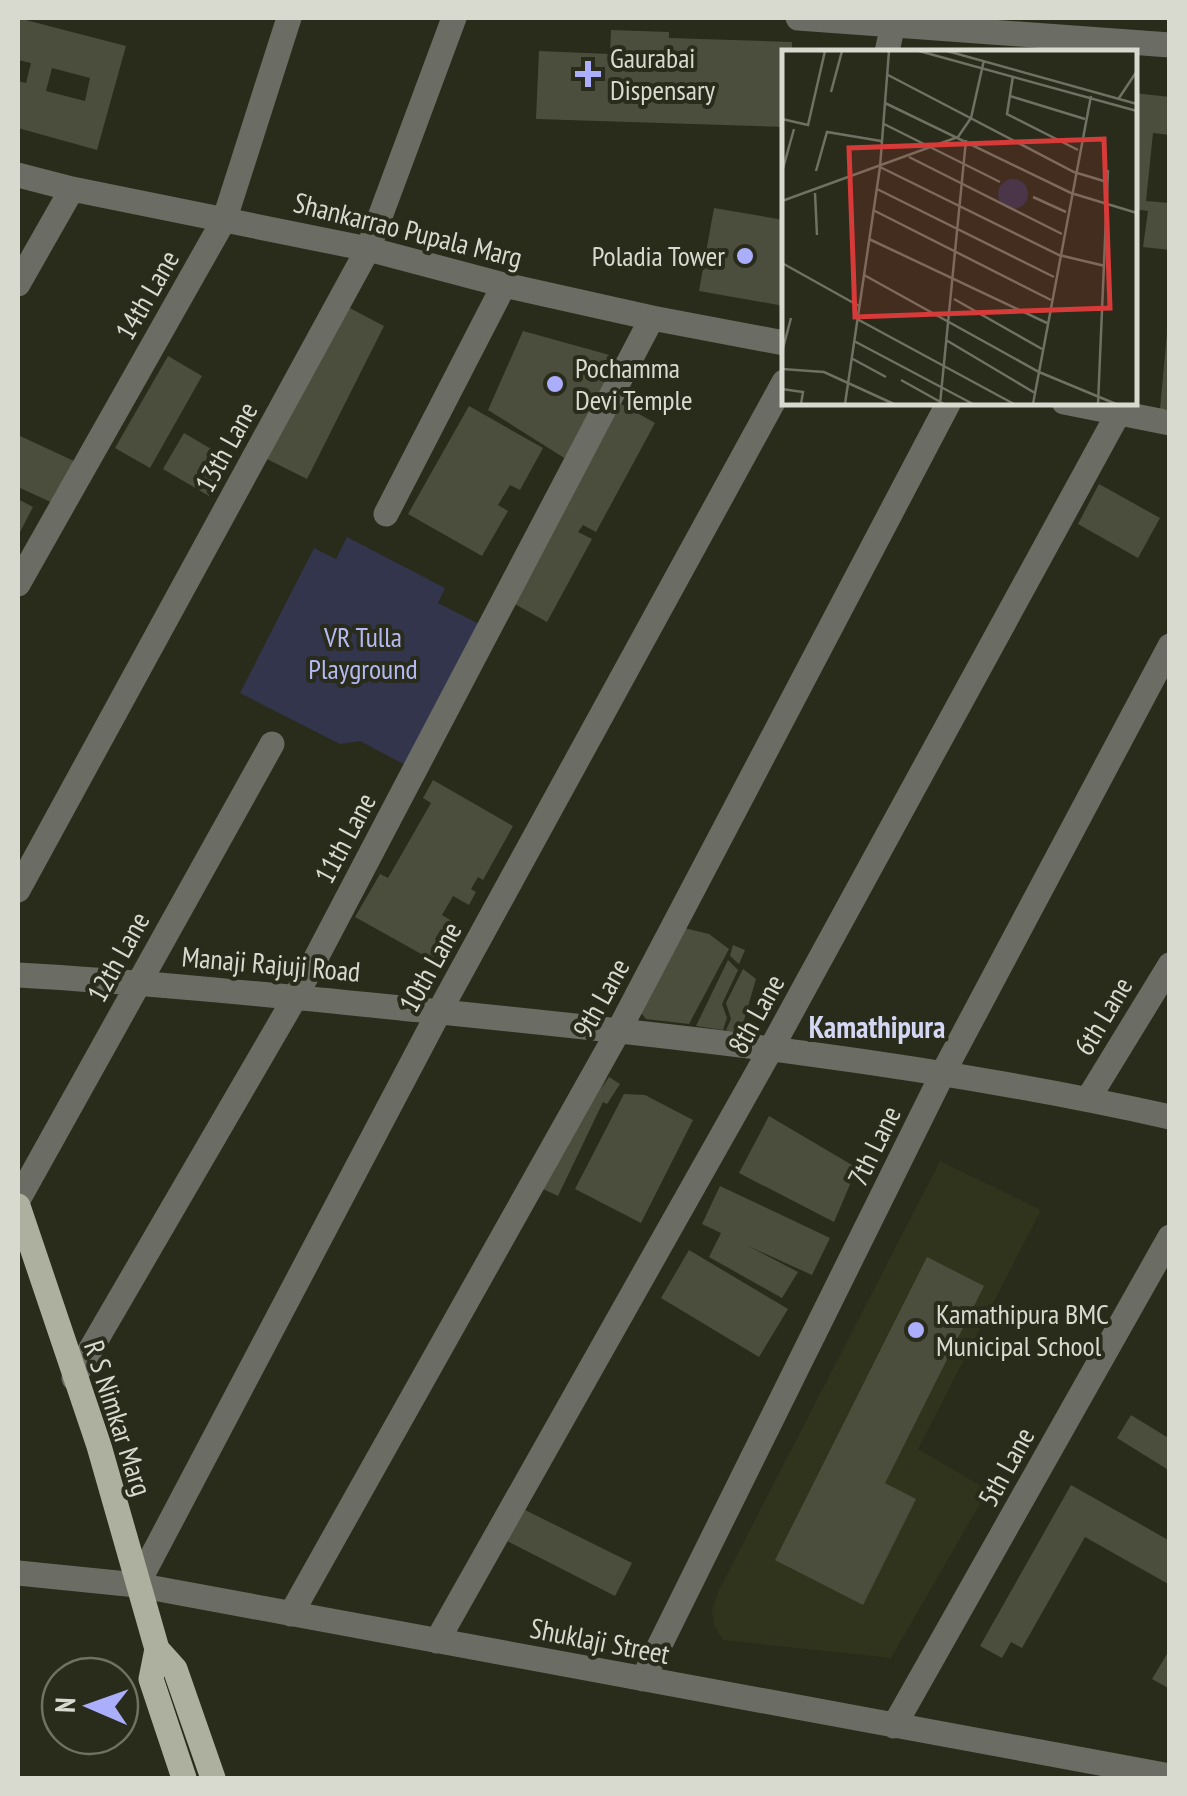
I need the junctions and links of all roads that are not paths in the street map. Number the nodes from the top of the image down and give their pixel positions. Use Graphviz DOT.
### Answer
graph roads {
  1 [pos="289,18"];
  2 [pos="454,18"];
  3 [pos="798,18"];
  4 [pos="893,24"];
  5 [pos="1170,46"];
  6 [pos="887,50"];
  7 [pos="18,176"];
  8 [pos="72,190"];
  9 [pos="225,218"];
  10 [pos="368,249"];
  11 [pos="18,284"];
  12 [pos="504,285"];
  13 [pos="652,318"];
  14 [pos="782,344"];
  15 [pos="782,386"];
  16 [pos="947,405"];
  17 [pos="1080,405"];
  18 [pos="1118,412"];
  19 [pos="1170,423"];
  20 [pos="386,514"];
  21 [pos="18,584"];
  22 [pos="1170,646"];
  23 [pos="272,744"];
  24 [pos="18,890"];
  25 [pos="1170,965"];
  26 [pos="18,975"];
  27 [pos="138,982"];
  28 [pos="296,996"];
  29 [pos="439,1012"];
  30 [pos="620,1028"];
  31 [pos="772,1048"];
  32 [pos="944,1074"];
  33 [pos="1088,1099"];
  34 [pos="1170,1117"];
  35 [pos="18,1203"];
  36 [pos="1170,1237"];
  37 [pos="74,1378"];
  38 [pos="18,1573"];
  39 [pos="137,1585"];
  40 [pos="291,1614"];
  41 [pos="437,1641"];
  42 [pos="157,1650"];
  43 [pos="643,1679"];
  44 [pos="894,1726"];
  45 [pos="1109,1771"];
  46 [pos="1170,1776"];
  47 [pos="184,1778"];
  48 [pos="213,1778"];
  1 -- 9 [label="street, 14th Lane"];
  2 -- 10 [label="street, 13th Lane"];
  3 -- 4 [label="street"];
  4 -- 5 [label="street"];
  4 -- 6 [label="street"];
  7 -- 8 [label="street, Shankarrao Pupala Marg"];
  8 -- 9 [label="street, Shankarrao Pupala Marg"];
  8 -- 11 [label="street"];
  9 -- 10 [label="street, Shankarrao Pupala Marg"];
  9 -- 21 [label="street, 14th Lane"];
  10 -- 12 [label="street, Shankarrao Pupala Marg"];
  10 -- 24 [label="street, 13th Lane"];
  12 -- 13 [label="street, Shankarrao Pupala Marg"];
  12 -- 20 [label="street"];
  13 -- 14 [label="street, Shankarrao Pupala Marg"];
  13 -- 28 [label="street, 11th Lane"];
  15 -- 29 [label="street, 10th Lane"];
  16 -- 30 [label="street, 9th Lane"];
  17 -- 18 [label="street"];
  18 -- 19 [label="street"];
  18 -- 31 [label="street, 8th Lane"];
  22 -- 32 [label="street, 7th Lane"];
  23 -- 27 [label="street, 12th Lane"];
  25 -- 33 [label="street, 6th Lane"];
  26 -- 27 [label="street, Manaji Rajuji Road"];
  27 -- 28 [label="street, Manaji Rajuji Road"];
  27 -- 35 [label="street, 12th Lane"];
  28 -- 29 [label="street, Manaji Rajuji Road"];
  28 -- 37 [label="street, 11th Lane"];
  29 -- 30 [label="street, Manaji Rajuji Road"];
  29 -- 39 [label="street, 10th Lane"];
  30 -- 31 [label="street, Manaji Rajuji Road"];
  30 -- 40 [label="street, 9th Lane"];
  31 -- 32 [label="street, Manaji Rajuji Road"];
  31 -- 41 [label="street, 8th Lane"];
  32 -- 33 [label="street, Manaji Rajuji Road"];
  32 -- 43 [label="street, 7th Lane"];
  33 -- 34 [label="street, Manaji Rajuji Road"];
  35 -- 37 [label="main road, R S Nimkar Marg"];
  36 -- 44 [label="street, 5th Lane"];
  37 -- 39 [label="main road, R S Nimkar Marg"];
  38 -- 39 [label="street, Shuklaji Street"];
  39 -- 40 [label="street, Shuklaji Street"];
  39 -- 42 [label="main road, R S Nimkar Marg"];
  40 -- 41 [label="street, Shuklaji Street"];
  41 -- 43 [label="street, Shuklaji Street"];
  42 -- 47 [label="main road, R S Nimkar Marg"];
  42 -- 48 [label="main road, R S Nimkar Marg"];
  43 -- 44 [label="street, Shuklaji Street"];
  44 -- 45 [label="street, Shuklaji Street"];
  45 -- 46 [label="street, Shuklaji Street"];
}
